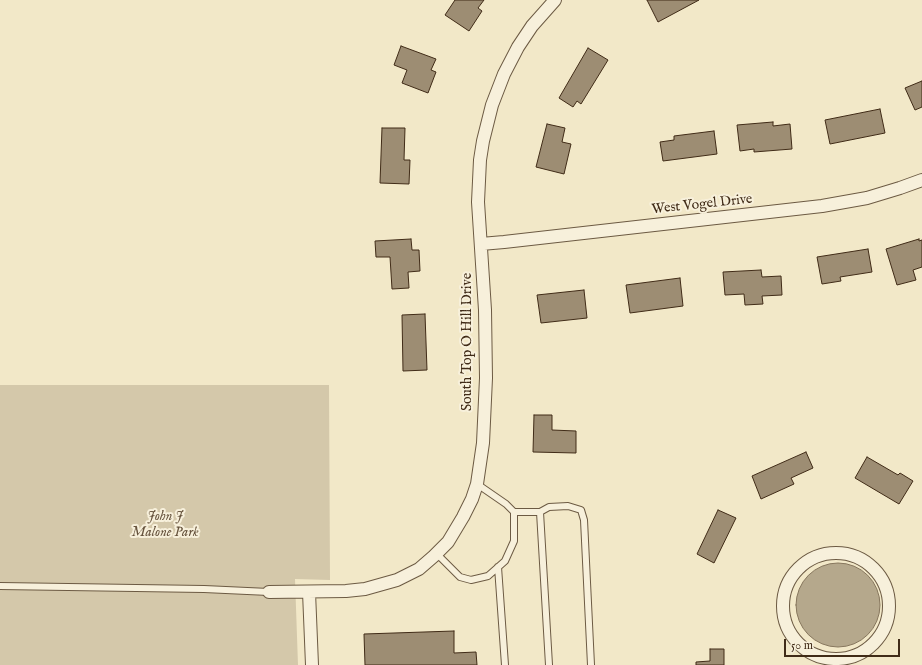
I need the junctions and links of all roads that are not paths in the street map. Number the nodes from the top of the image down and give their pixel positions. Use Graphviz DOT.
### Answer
graph roads {
  1 [pos="554,0"];
  2 [pos="922,180"];
  3 [pos="481,244"];
  4 [pos="477,484"];
  5 [pos="514,512"];
  6 [pos="540,512"];
  7 [pos="436,554"];
  8 [pos="498,567"];
  9 [pos="0,586"];
  10 [pos="269,592"];
  11 [pos="309,592"];
  12 [pos="857,660"];
  13 [pos="312,665"];
  14 [pos="505,665"];
  15 [pos="549,665"];
  16 [pos="591,665"];
  1 -- 3 [label="street, South Top O Hill Drive"];
  2 -- 3 [label="street, West Vogel Drive"];
  3 -- 4 [label="street, South Top O Hill Drive"];
  4 -- 5 [label="lane"];
  4 -- 7 [label="street, South Top O Hill Drive"];
  5 -- 6 [label="lane"];
  5 -- 8 [label="lane"];
  6 -- 15 [label="lane"];
  6 -- 16 [label="lane"];
  7 -- 8 [label="lane"];
  7 -- 11 [label="street, South Top O Hill Drive"];
  8 -- 14 [label="lane"];
  9 -- 10 [label="lane"];
  10 -- 11 [label="street, South Top O Hill Drive"];
  11 -- 13 [label="street"];
  12 -- 12 [label="street"];
}
